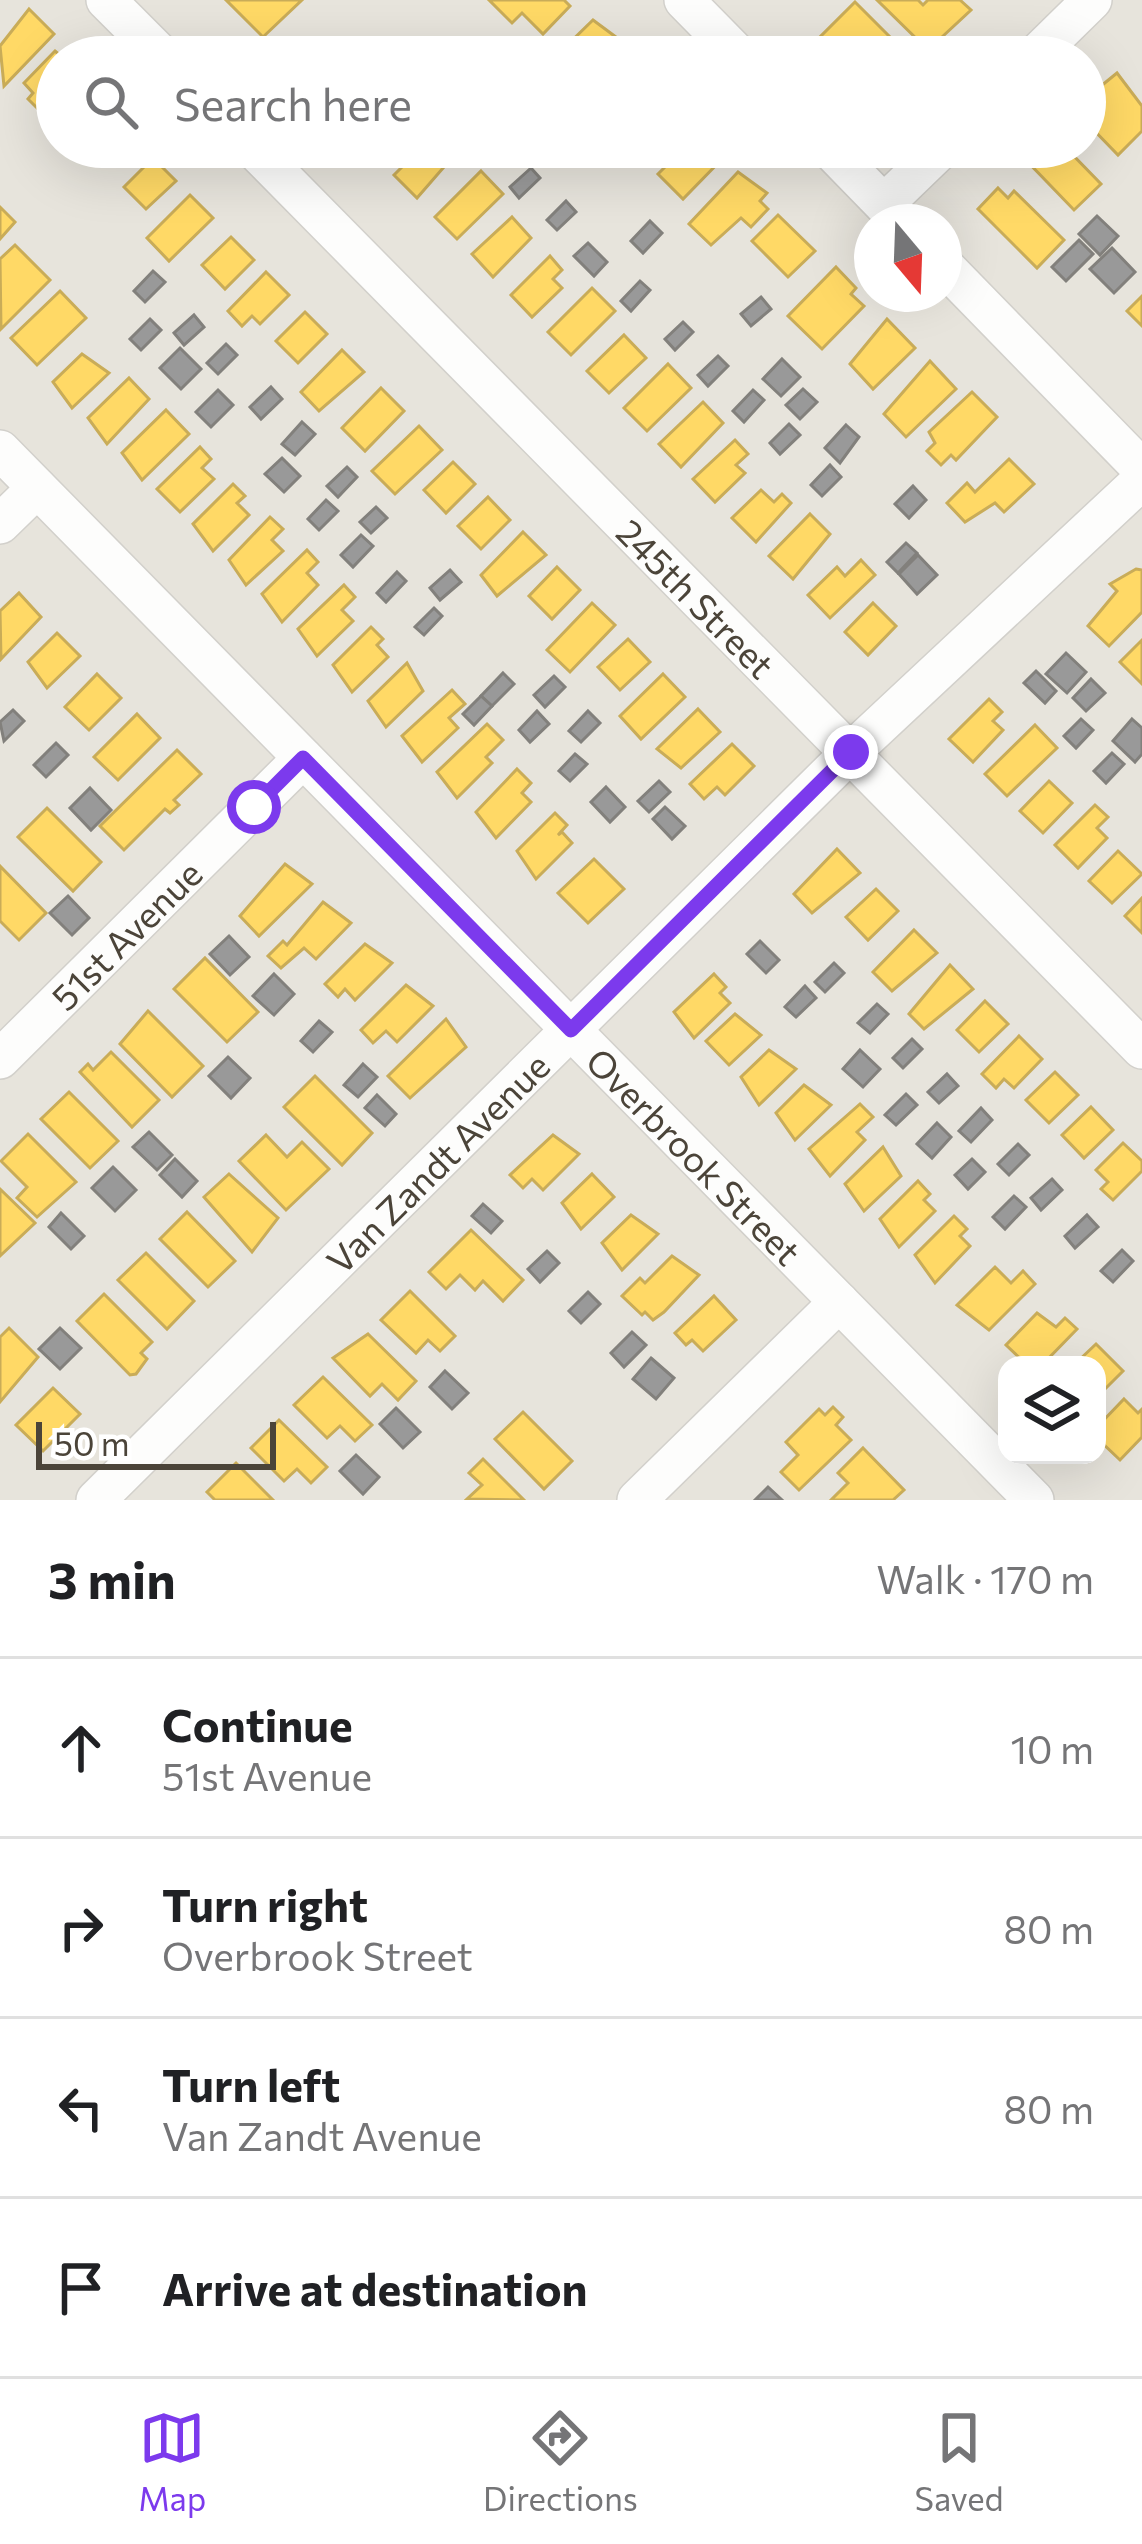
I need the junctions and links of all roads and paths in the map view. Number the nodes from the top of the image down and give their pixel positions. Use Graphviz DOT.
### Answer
graph roads {
  1 [pos="106,0"];
  2 [pos="684,0"];
  3 [pos="1092,0"];
  4 [pos="142,36"];
  5 [pos="719,36"];
  6 [pos="1055,36"];
  7 [pos="273,168"];
  8 [pos="849,168"];
  9 [pos="927,168"];
  10 [pos="884,204"];
  11 [pos="900,204"];
  12 [pos="962,284"];
  13 [pos="0,450"];
  14 [pos="1142,469"];
  15 [pos="1142,479"];
  16 [pos="37,488"];
  17 [pos="0,524"];
  18 [pos="851,752"];
  19 [pos="303,758"];
  20 [pos="571,1030"];
  21 [pos="1142,1049"];
  22 [pos="0,1059"];
  23 [pos="839,1302"];
  24 [pos="96,1500"];
  25 [pos="637,1500"];
  26 [pos="1034,1500"];
  1 -- 4 [label="street"];
  2 -- 5 [label="street"];
  3 -- 6 [label="street"];
  7 -- 18 [label="street, 245th Street"];
  8 -- 10 [label="street"];
  9 -- 11 [label="street"];
  12 -- 14 [label="street"];
  13 -- 16 [label="street, Overbrook Street"];
  15 -- 18 [label="street, Van Zandt Avenue"];
  16 -- 17 [label="street"];
  16 -- 19 [label="street, Overbrook Street"];
  18 -- 20 [label="street, Van Zandt Avenue"];
  18 -- 21 [label="street, 245th Street"];
  19 -- 20 [label="street, Overbrook Street"];
  19 -- 22 [label="street, 51st Avenue"];
  20 -- 23 [label="street, Overbrook Street"];
  20 -- 24 [label="street, Van Zandt Avenue"];
  23 -- 25 [label="street"];
  23 -- 26 [label="street, Overbrook Street"];
}
